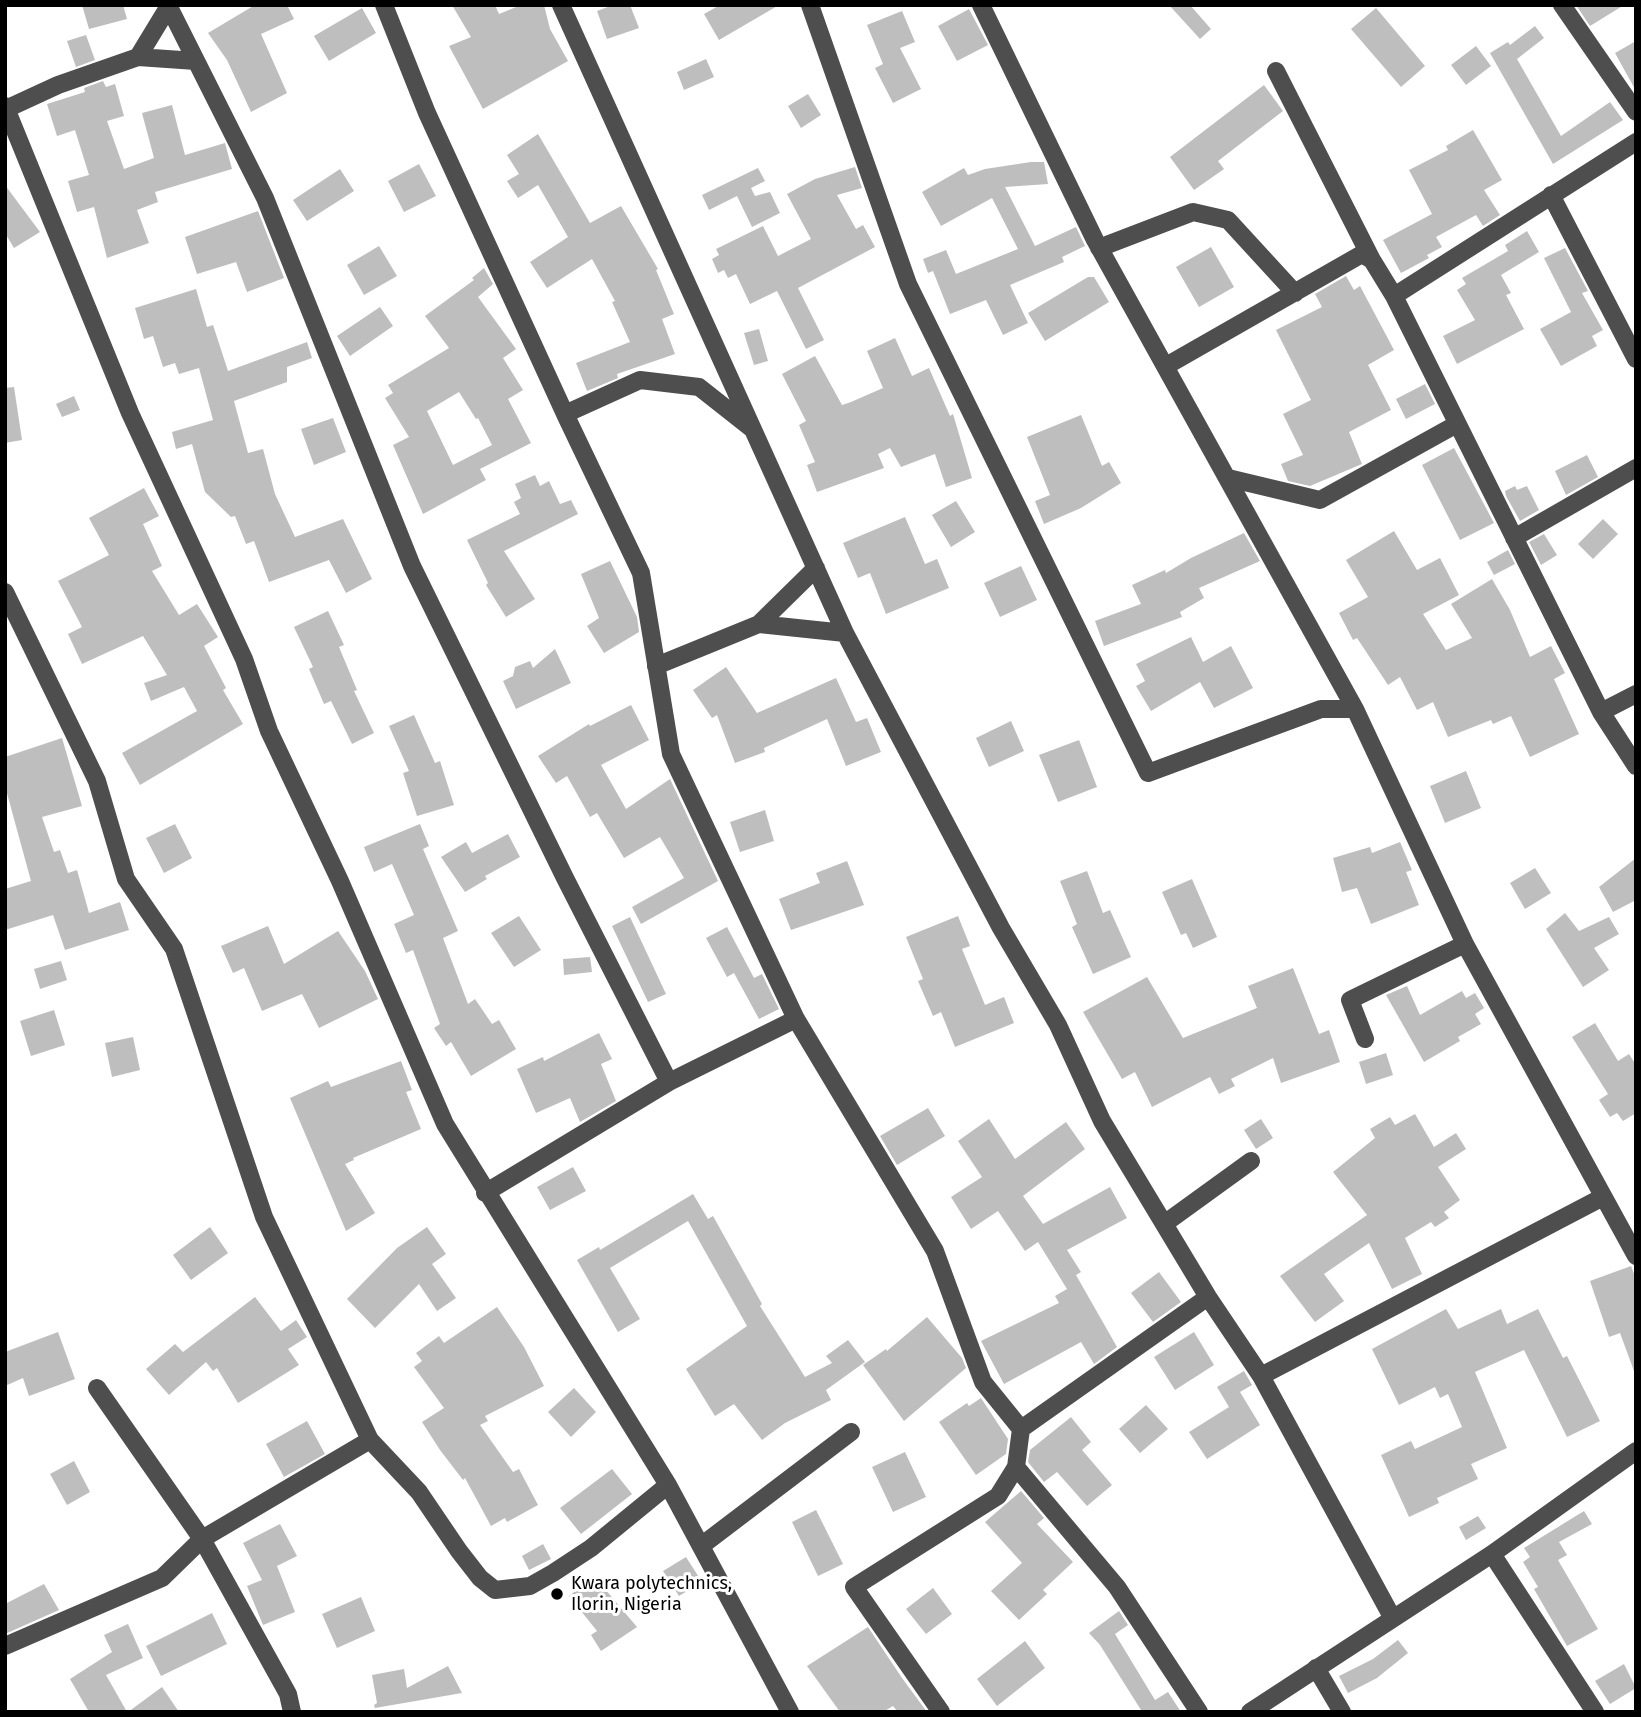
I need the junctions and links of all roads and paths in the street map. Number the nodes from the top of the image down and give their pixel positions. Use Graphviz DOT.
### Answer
graph roads {
  1 [pos="168,5"];
  2 [pos="384,5"];
  3 [pos="561,5"];
  4 [pos="810,5"];
  5 [pos="981,5"];
  6 [pos="1562,5"];
  7 [pos="138,57"];
  8 [pos="197,61"];
  9 [pos="1276,71"];
  10 [pos="6,108"];
  11 [pos="1636,112"];
  12 [pos="1636,142"];
  13 [pos="1551,195"];
  14 [pos="1099,248"];
  15 [pos="1372,260"];
  16 [pos="1295,293"];
  17 [pos="1394,296"];
  18 [pos="1636,359"];
  19 [pos="1166,366"];
  20 [pos="565,414"];
  21 [pos="1457,424"];
  22 [pos="754,430"];
  23 [pos="1636,468"];
  24 [pos="1228,478"];
  25 [pos="1514,538"];
  26 [pos="816,568"];
  27 [pos="5,592"];
  28 [pos="759,624"];
  29 [pos="845,633"];
  30 [pos="656,666"];
  31 [pos="1636,694"];
  32 [pos="1355,709"];
  33 [pos="1601,712"];
  34 [pos="1636,766"];
  35 [pos="1465,944"];
  36 [pos="796,1019"];
  37 [pos="1365,1039"];
  38 [pos="669,1082"];
  39 [pos="1251,1161"];
  40 [pos="485,1193"];
  41 [pos="1603,1197"];
  42 [pos="1164,1224"];
  43 [pos="1636,1256"];
  44 [pos="1208,1297"];
  45 [pos="1262,1376"];
  46 [pos="97,1388"];
  47 [pos="1021,1429"];
  48 [pos="851,1432"];
  49 [pos="370,1440"];
  50 [pos="1636,1451"];
  51 [pos="1016,1468"];
  52 [pos="668,1485"];
  53 [pos="202,1539"];
  54 [pos="701,1546"];
  55 [pos="1492,1554"];
  56 [pos="1392,1618"];
  57 [pos="5,1646"];
  58 [pos="1316,1668"];
  59 [pos="292,1712"];
  60 [pos="790,1712"];
  61 [pos="941,1712"];
  62 [pos="1199,1712"];
  63 [pos="1250,1712"];
  64 [pos="1342,1712"];
  65 [pos="1595,1712"];
  1 -- 7 [label="street"];
  1 -- 8 [label="street"];
  2 -- 20 [label="street"];
  3 -- 22 [label="street"];
  4 -- 32 [label="street"];
  5 -- 14 [label="street"];
  6 -- 11 [label="street"];
  7 -- 8 [label="street"];
  7 -- 10 [label="street"];
  8 -- 38 [label="street"];
  9 -- 15 [label="street"];
  10 -- 40 [label="street"];
  12 -- 13 [label="street"];
  13 -- 17 [label="street"];
  13 -- 18 [label="street"];
  14 -- 16 [label="street"];
  14 -- 19 [label="street"];
  15 -- 16 [label="street"];
  15 -- 17 [label="street"];
  16 -- 19 [label="street"];
  17 -- 21 [label="street"];
  19 -- 24 [label="street"];
  20 -- 22 [label="street"];
  20 -- 30 [label="street"];
  21 -- 24 [label="street"];
  21 -- 25 [label="street"];
  22 -- 26 [label="street"];
  23 -- 25 [label="street"];
  24 -- 32 [label="street"];
  25 -- 33 [label="street"];
  26 -- 28 [label="street"];
  26 -- 29 [label="street"];
  27 -- 49 [label="street"];
  28 -- 29 [label="street"];
  28 -- 30 [label="street"];
  29 -- 42 [label="street"];
  30 -- 36 [label="street"];
  31 -- 33 [label="street"];
  32 -- 35 [label="street"];
  33 -- 34 [label="street"];
  35 -- 37 [label="street"];
  35 -- 41 [label="street"];
  36 -- 38 [label="street"];
  36 -- 47 [label="street"];
  38 -- 40 [label="street"];
  39 -- 42 [label="street"];
  40 -- 52 [label="street"];
  41 -- 43 [label="street"];
  41 -- 45 [label="street"];
  42 -- 44 [label="street"];
  44 -- 45 [label="street"];
  44 -- 47 [label="street"];
  45 -- 56 [label="street"];
  46 -- 53 [label="street"];
  47 -- 51 [label="street"];
  48 -- 54 [label="street"];
  49 -- 52 [label="street"];
  49 -- 53 [label="street"];
  50 -- 55 [label="street"];
  51 -- 61 [label="street"];
  51 -- 62 [label="street"];
  52 -- 54 [label="street"];
  53 -- 57 [label="street"];
  53 -- 59 [label="street"];
  54 -- 60 [label="street"];
  55 -- 56 [label="street"];
  55 -- 65 [label="street"];
  56 -- 58 [label="street"];
  58 -- 63 [label="street"];
  58 -- 64 [label="street"];
}
